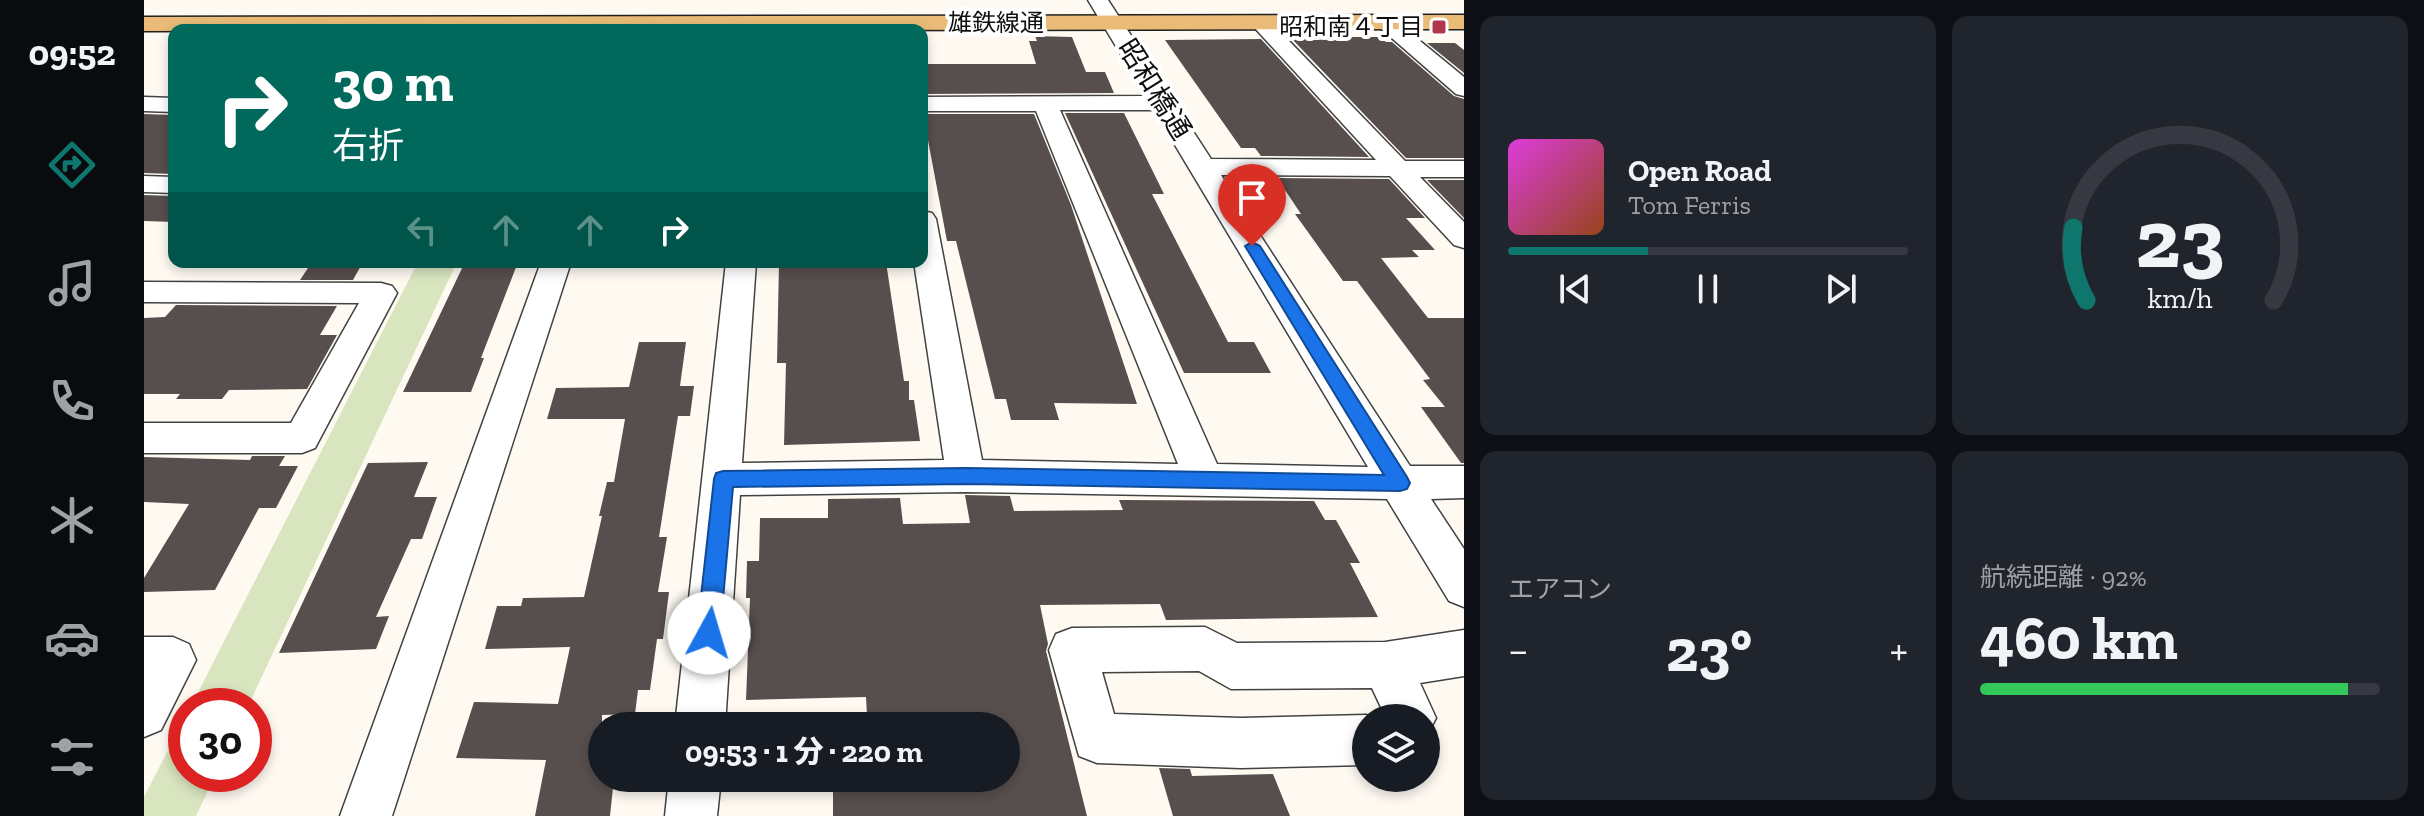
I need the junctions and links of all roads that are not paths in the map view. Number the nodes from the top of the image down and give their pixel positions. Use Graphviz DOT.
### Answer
graph roads {
  1 [pos="144,11"];
  2 [pos="1105,11"];
  3 [pos="1464,11"];
  4 [pos="1259,21"];
  5 [pos="1385,22"];
  6 [pos="1464,22"];
  7 [pos="144,24"];
  8 [pos="1464,89"];
  9 [pos="1045,103"];
  10 [pos="1163,103"];
  11 [pos="144,104"];
  12 [pos="928,104"];
  13 [pos="168,105"];
  14 [pos="1203,167"];
  15 [pos="1464,169"];
  16 [pos="1400,170"];
  17 [pos="144,184"];
  18 [pos="168,185"];
  19 [pos="1464,239"];
  20 [pos="928,254"];
  21 [pos="554,268"];
  22 [pos="741,268"];
  23 [pos="144,292"];
  24 [pos="144,438"];
  25 [pos="966,476"];
  26 [pos="723,479"];
  27 [pos="1204,479"];
  28 [pos="1464,482"];
  29 [pos="1400,483"];
  30 [pos="1464,587"];
  31 [pos="1464,653"];
  32 [pos="144,660"];
  33 [pos="1385,665"];
  34 [pos="1405,704"];
  35 [pos="701,712"];
  36 [pos="144,713"];
  37 [pos="1352,740"];
  38 [pos="694,792"];
  39 [pos="366,816"];
  40 [pos="691,816"];
  1 -- 2 [label="main road, 雄鉄線通"];
  2 -- 3 [label="main road, 雄鉄線通"];
  2 -- 4 [label="main road, 雄鉄線通"];
  2 -- 7 [label="main road, 雄鉄線通"];
  2 -- 10 [label="street, 昭和橋通"];
  4 -- 5 [label="main road, 雄鉄線通"];
  4 -- 16 [label="street"];
  5 -- 6 [label="main road, 雄鉄線通"];
  5 -- 8 [label="street"];
  9 -- 10 [label="street"];
  9 -- 12 [label="street"];
  9 -- 27 [label="street"];
  10 -- 14 [label="street, 昭和橋通"];
  11 -- 13 [label="street"];
  14 -- 16 [label="street"];
  14 -- 29 [label="street, 昭和橋通"];
  15 -- 16 [label="street"];
  16 -- 19 [label="street"];
  17 -- 18 [label="street"];
  20 -- 25 [label="street"];
  21 -- 39 [label="street"];
  22 -- 26 [label="street"];
  23 -- 24 [label="street"];
  25 -- 26 [label="street"];
  25 -- 27 [label="street"];
  26 -- 35 [label="street"];
  27 -- 29 [label="street"];
  28 -- 29 [label="street"];
  29 -- 30 [label="street, 昭和橋通"];
  31 -- 33 [label="street"];
  32 -- 36 [label="street"];
  33 -- 34 [label="street"];
  33 -- 37 [label="street"];
  38 -- 40 [label="street"];
}
